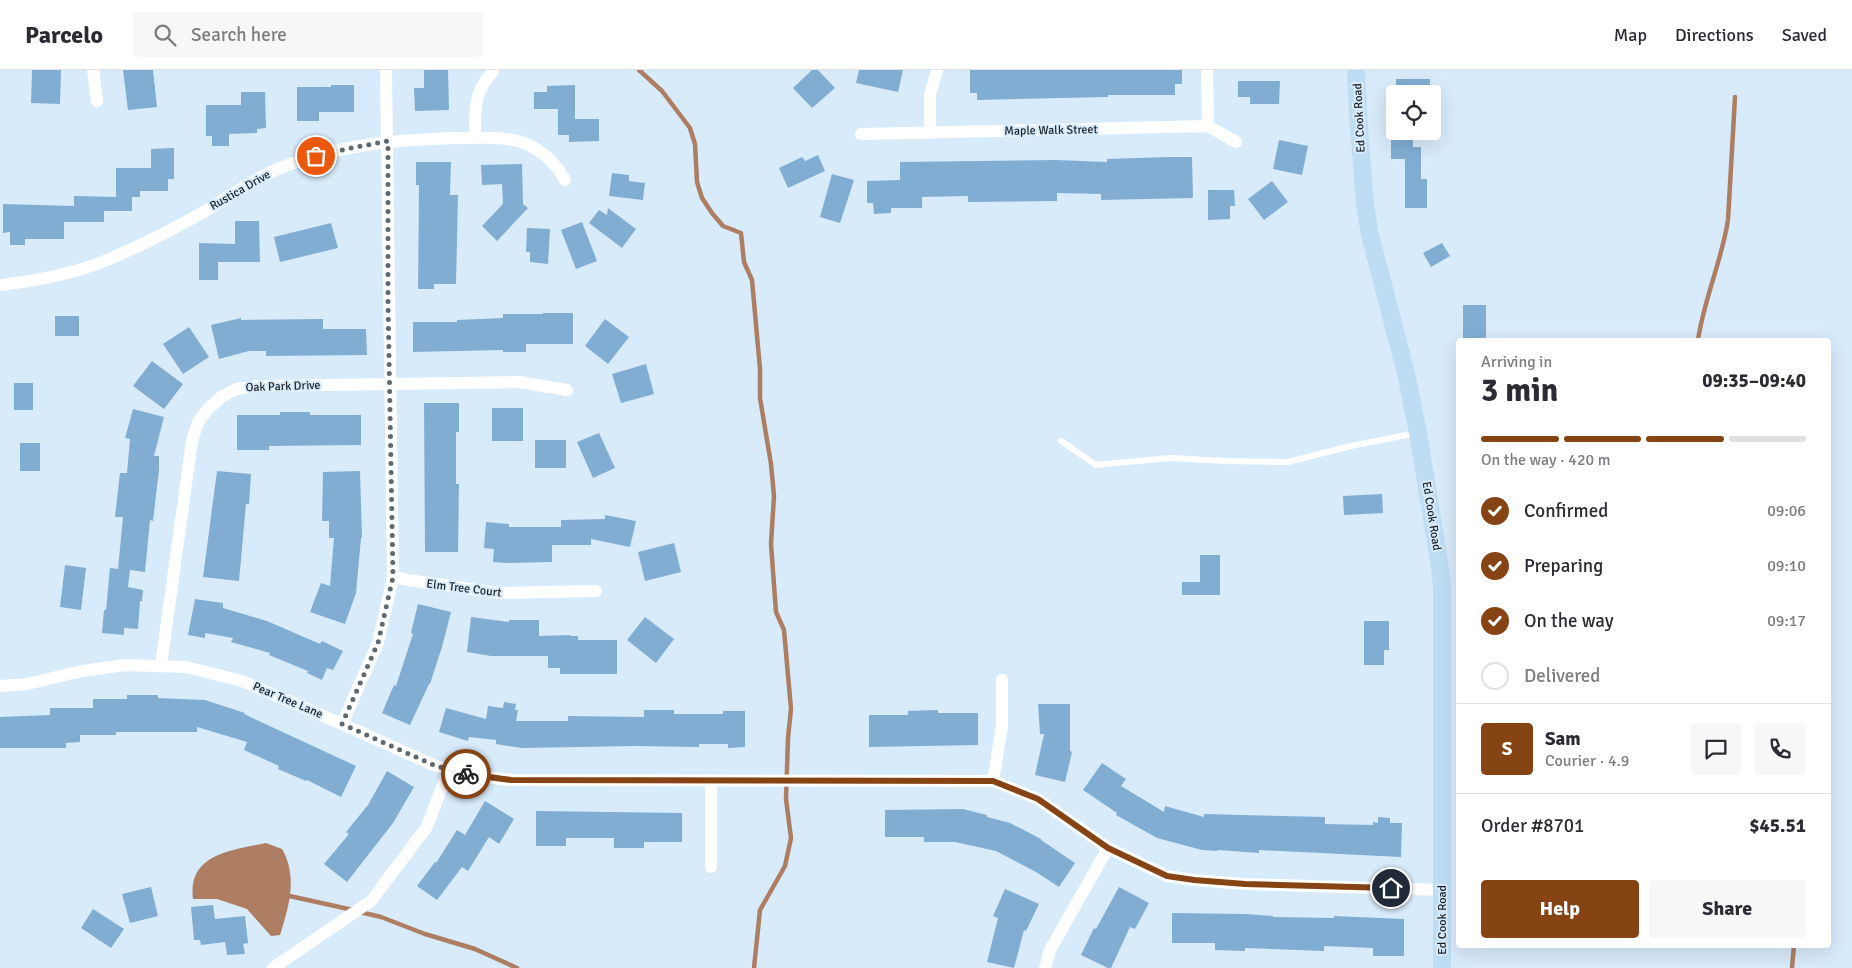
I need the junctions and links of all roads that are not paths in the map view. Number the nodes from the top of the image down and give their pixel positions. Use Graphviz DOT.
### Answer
graph roads {
  1 [pos="93,70"];
  2 [pos="386,70"];
  3 [pos="937,70"];
  4 [pos="1207,70"];
  5 [pos="1356,70"];
  6 [pos="493,71"];
  7 [pos="98,101"];
  8 [pos="1208,126"];
  9 [pos="930,133"];
  10 [pos="861,134"];
  11 [pos="475,138"];
  12 [pos="388,141"];
  13 [pos="1236,142"];
  14 [pos="565,180"];
  15 [pos="0,285"];
  16 [pos="390,384"];
  17 [pos="567,390"];
  18 [pos="1418,433"];
  19 [pos="1061,441"];
  20 [pos="393,577"];
  21 [pos="596,591"];
  22 [pos="161,665"];
  23 [pos="1002,680"];
  24 [pos="0,686"];
  25 [pos="342,724"];
  26 [pos="449,770"];
  27 [pos="711,780"];
  28 [pos="993,781"];
  29 [pos="1108,848"];
  30 [pos="711,867"];
  31 [pos="1442,890"];
  32 [pos="273,968"];
  33 [pos="1045,968"];
  34 [pos="1442,968"];
  1 -- 7 [label="street"];
  2 -- 12 [label="street"];
  3 -- 9 [label="street"];
  4 -- 8 [label="street"];
  5 -- 18 [label="street, Ed Cook Road"];
  6 -- 11 [label="street"];
  8 -- 9 [label="street, Maple Walk Street"];
  8 -- 13 [label="street"];
  9 -- 10 [label="street, Maple Walk Street"];
  11 -- 12 [label="street, Rustica Drive"];
  11 -- 14 [label="street, Rustica Drive"];
  12 -- 15 [label="street, Rustica Drive"];
  12 -- 16 [label="street"];
  16 -- 17 [label="street, Oak Park Drive"];
  16 -- 20 [label="street"];
  16 -- 22 [label="street, Oak Park Drive"];
  18 -- 19 [label="lane"];
  18 -- 31 [label="street, Ed Cook Road"];
  20 -- 21 [label="street, Elm Tree Court"];
  20 -- 25 [label="street"];
  22 -- 24 [label="street, Pear Tree Lane"];
  22 -- 25 [label="street, Pear Tree Lane"];
  23 -- 28 [label="street"];
  25 -- 26 [label="street, Pear Tree Lane"];
  26 -- 27 [label="street, Pear Tree Lane"];
  26 -- 32 [label="street"];
  27 -- 28 [label="street, Pear Tree Lane"];
  27 -- 30 [label="street"];
  28 -- 29 [label="street, Pear Tree Lane"];
  29 -- 31 [label="street, Pear Tree Lane"];
  29 -- 33 [label="street"];
  31 -- 34 [label="street, Ed Cook Road"];
}
